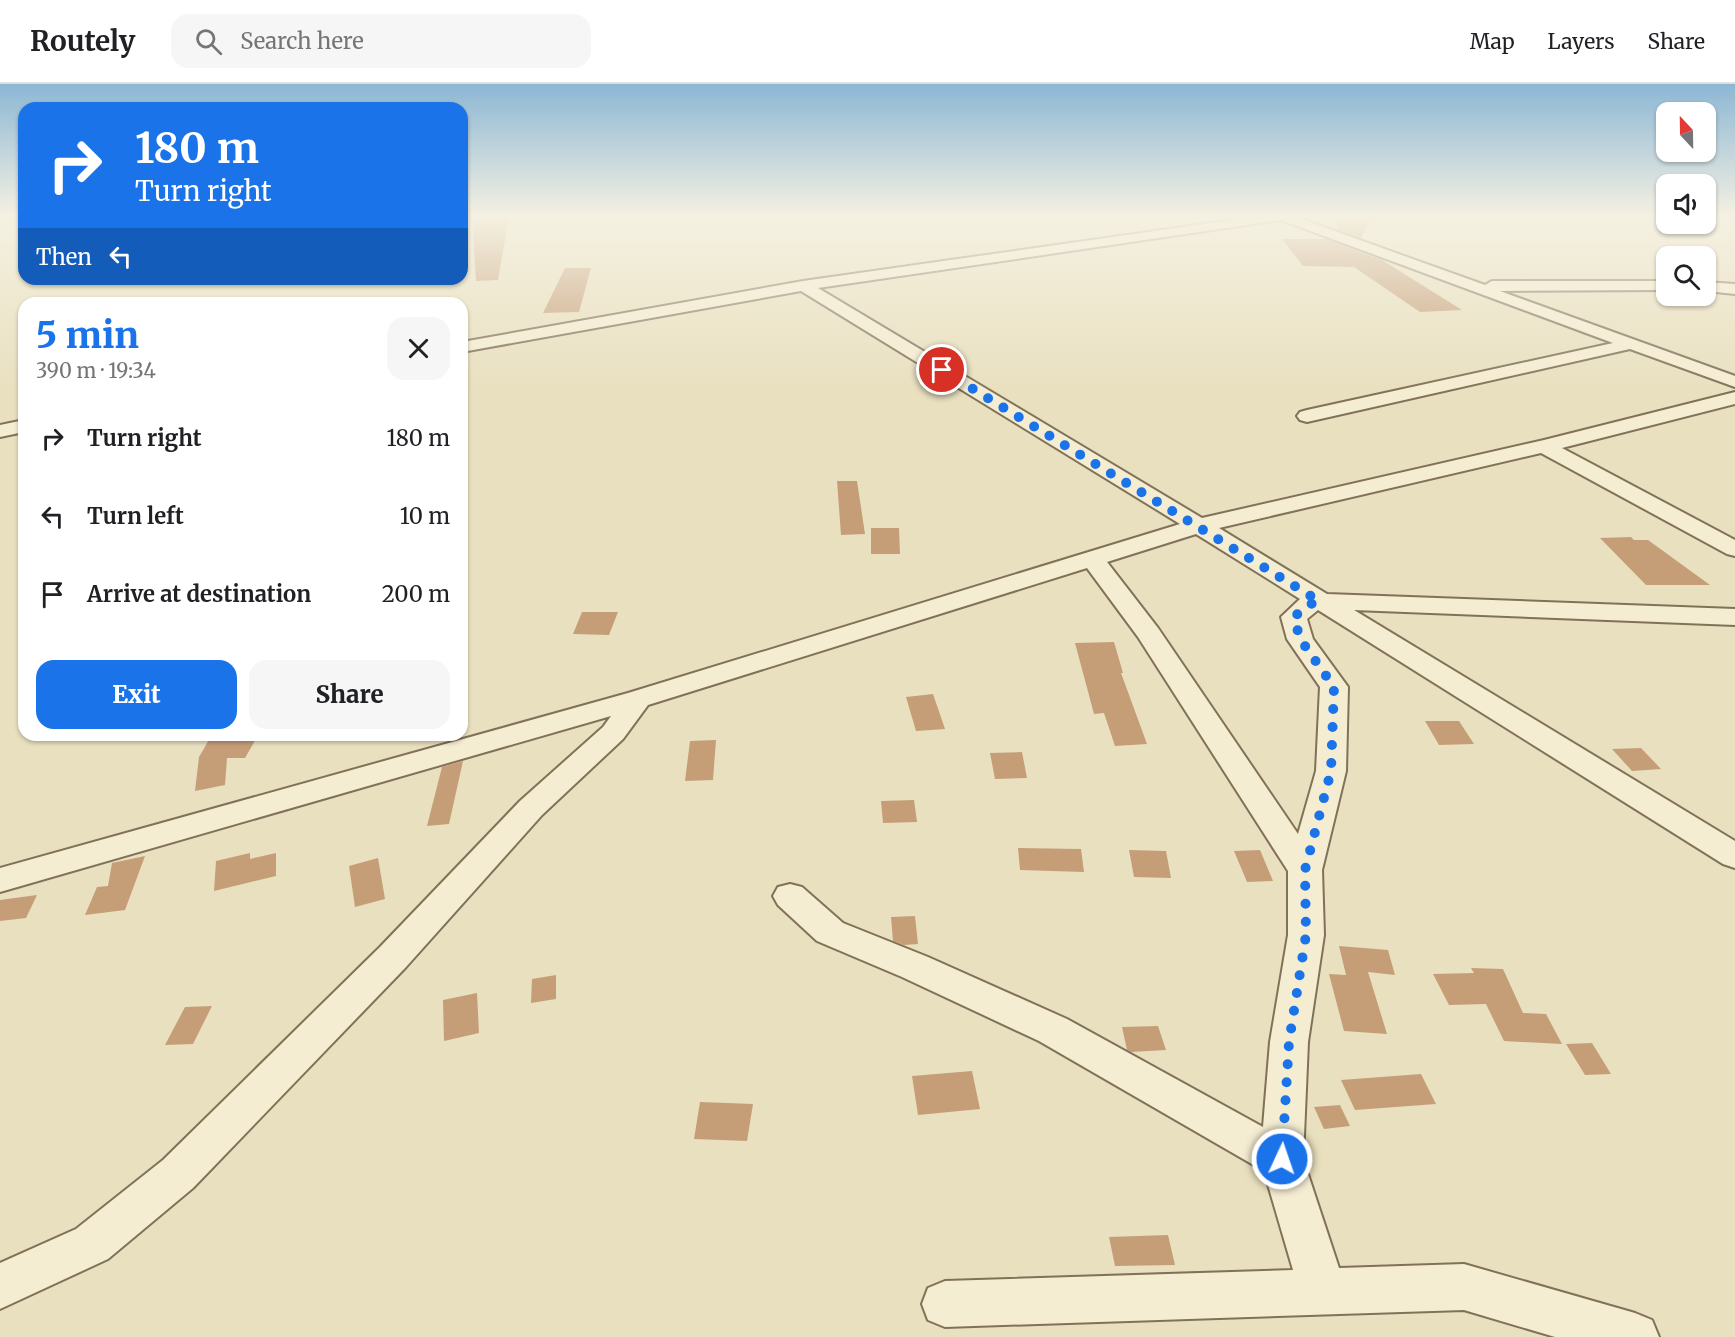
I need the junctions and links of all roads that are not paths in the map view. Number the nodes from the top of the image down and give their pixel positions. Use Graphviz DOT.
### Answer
graph roads {
  1 [pos="882,274"];
  2 [pos="1441,274"];
  3 [pos="1656,285"];
  4 [pos="803,286"];
  5 [pos="1475,287"];
  6 [pos="1716,288"];
  7 [pos="1735,289"];
  8 [pos="1631,344"];
  9 [pos="468,346"];
  10 [pos="1735,382"];
  11 [pos="1735,398"];
  12 [pos="1307,416"];
  13 [pos="18,427"];
  14 [pos="0,431"];
  15 [pos="1544,446"];
  16 [pos="1199,526"];
  17 [pos="1735,549"];
  18 [pos="1092,559"];
  19 [pos="1319,601"];
  20 [pos="1735,617"];
  21 [pos="638,699"];
  22 [pos="1735,856"];
  23 [pos="1305,870"];
  24 [pos="0,880"];
  25 [pos="790,896"];
  26 [pos="1282,1159"];
  27 [pos="0,1286"];
  28 [pos="1323,1292"];
  29 [pos="945,1304"];
  30 [pos="1635,1337"];
  1 -- 4 [label="street"];
  2 -- 5 [label="street"];
  3 -- 5 [label="street"];
  4 -- 9 [label="street"];
  4 -- 16 [label="street"];
  5 -- 8 [label="street"];
  6 -- 7 [label="street"];
  8 -- 10 [label="street"];
  8 -- 12 [label="street"];
  11 -- 15 [label="street"];
  13 -- 14 [label="street"];
  15 -- 16 [label="street"];
  15 -- 17 [label="street"];
  16 -- 18 [label="street"];
  16 -- 19 [label="street"];
  18 -- 21 [label="street"];
  18 -- 23 [label="street"];
  19 -- 20 [label="street"];
  19 -- 22 [label="street"];
  19 -- 23 [label="street"];
  21 -- 24 [label="street"];
  21 -- 27 [label="street"];
  23 -- 26 [label="street"];
  25 -- 26 [label="street"];
  26 -- 28 [label="street"];
  28 -- 29 [label="street"];
  28 -- 30 [label="street"];
}
